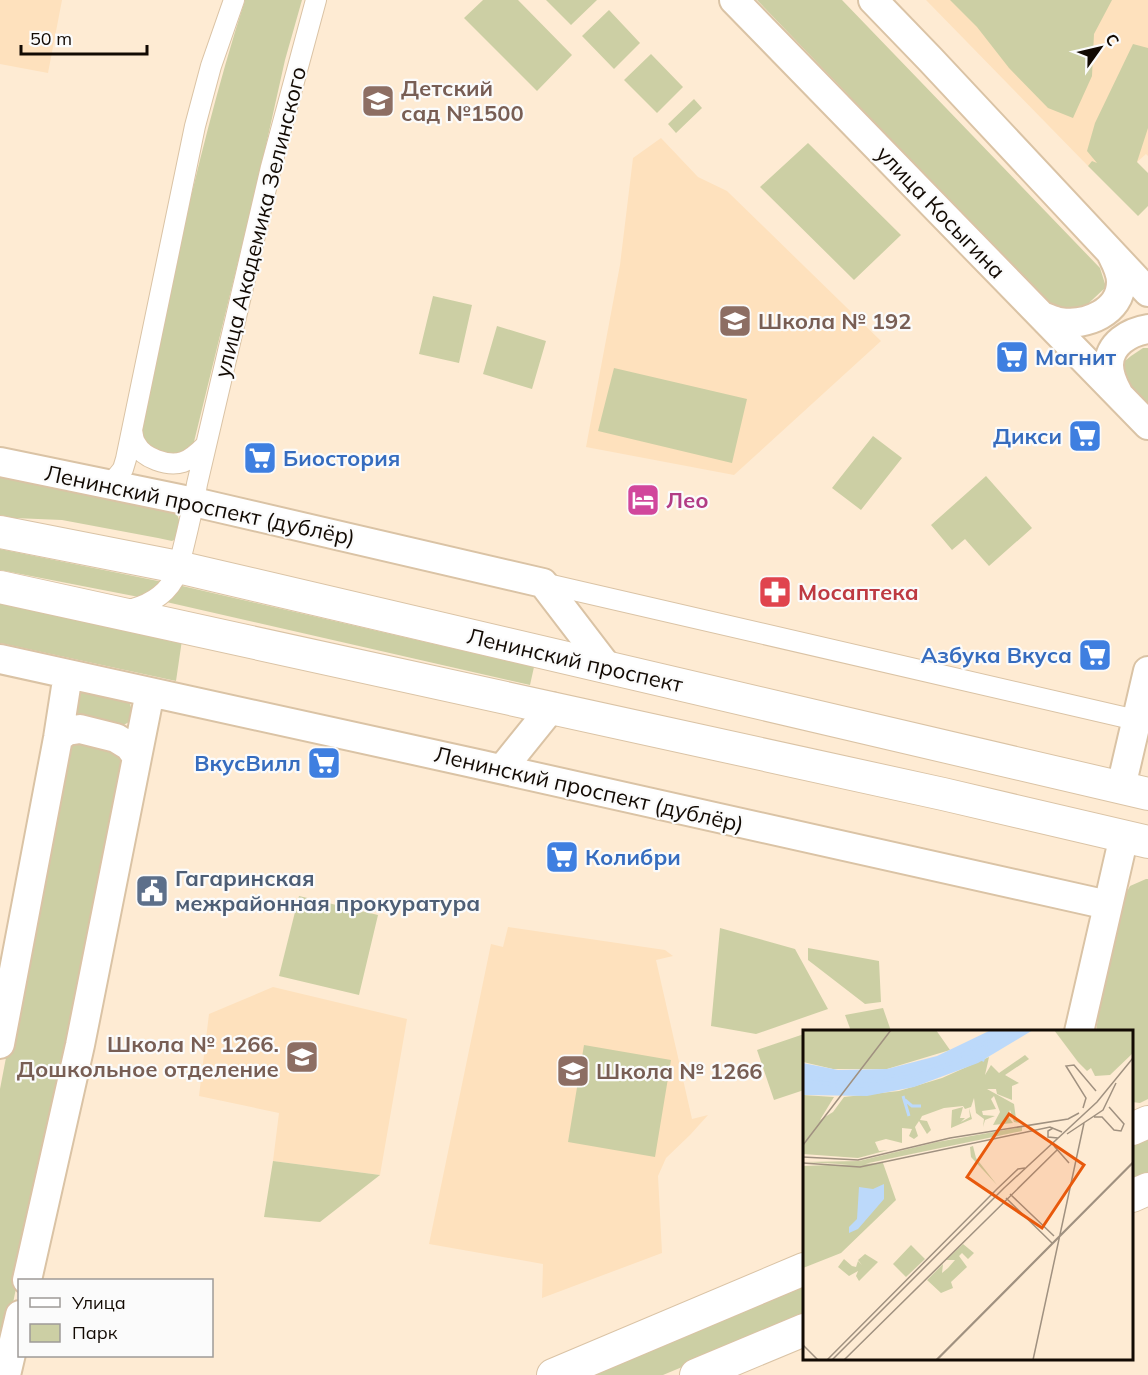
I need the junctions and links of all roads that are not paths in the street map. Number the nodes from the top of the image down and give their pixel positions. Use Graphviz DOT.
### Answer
graph roads {
  1 [pos="234,0"];
  2 [pos="316,0"];
  3 [pos="734,0"];
  4 [pos="873,0"];
  5 [pos="1111,253"];
  6 [pos="1148,292"];
  7 [pos="1042,316"];
  8 [pos="1148,329"];
  9 [pos="1119,395"];
  10 [pos="1148,425"];
  11 [pos="132,430"];
  12 [pos="206,445"];
  13 [pos="0,462"];
  14 [pos="111,484"];
  15 [pos="194,502"];
  16 [pos="0,532"];
  17 [pos="178,567"];
  18 [pos="543,583"];
  19 [pos="0,586"];
  20 [pos="118,612"];
  21 [pos="0,659"];
  22 [pos="608,668"];
  23 [pos="1148,671"];
  24 [pos="68,674"];
  25 [pos="150,692"];
  26 [pos="552,707"];
  27 [pos="1136,720"];
  28 [pos="58,738"];
  29 [pos="138,757"];
  30 [pos="502,769"];
  31 [pos="1134,790"];
  32 [pos="1136,839"];
  33 [pos="1108,905"];
  34 [pos="1078,1030"];
  35 [pos="0,1044"];
  36 [pos="1148,1113"];
  37 [pos="1133,1115"];
  38 [pos="1148,1122"];
  39 [pos="1133,1128"];
  40 [pos="1148,1189"];
  41 [pos="1133,1195"];
  42 [pos="803,1269"];
  43 [pos="27,1279"];
  44 [pos="18,1324"];
  45 [pos="803,1330"];
  46 [pos="6,1375"];
  47 [pos="553,1375"];
  48 [pos="696,1375"];
  1 -- 11 [label="street"];
  2 -- 12 [label="street, улица Академика Зелинского"];
  3 -- 7 [label="street, улица Косыгина"];
  4 -- 5 [label="street"];
  5 -- 6 [label="street"];
  5 -- 7 [label="street"];
  7 -- 9 [label="street, улица Косыгина"];
  8 -- 9 [label="street"];
  9 -- 10 [label="street, улица Косыгина"];
  11 -- 12 [label="street"];
  11 -- 14 [label="street"];
  12 -- 15 [label="street, улица Академика Зелинского"];
  13 -- 14 [label="street, Ленинский проспект (дублёр)"];
  14 -- 15 [label="street, Ленинский проспект (дублёр)"];
  15 -- 17 [label="street, улица Академика Зелинского"];
  15 -- 18 [label="street, Ленинский проспект (дублёр)"];
  16 -- 17 [label="main road, Ленинский проспект"];
  17 -- 20 [label="street, улица Академика Зелинского"];
  17 -- 22 [label="main road, Ленинский проспект"];
  18 -- 22 [label="street"];
  18 -- 27 [label="street, Ленинский проспект (дублёр)"];
  19 -- 20 [label="main road"];
  20 -- 26 [label="main road"];
  21 -- 24 [label="street, Ленинский проспект (дублёр)"];
  22 -- 31 [label="main road, Ленинский проспект"];
  23 -- 27 [label="street"];
  24 -- 25 [label="street, Ленинский проспект (дублёр)"];
  24 -- 28 [label="street"];
  25 -- 29 [label="street"];
  25 -- 30 [label="street, Ленинский проспект (дублёр)"];
  26 -- 30 [label="street"];
  26 -- 32 [label="main road"];
  27 -- 31 [label="street"];
  28 -- 29 [label="street"];
  28 -- 35 [label="street"];
  29 -- 43 [label="street"];
  30 -- 33 [label="street, Ленинский проспект (дублёр)"];
  32 -- 33 [label="street"];
  33 -- 34 [label="street"];
  36 -- 37 [label="street"];
  38 -- 39 [label="main road"];
  40 -- 41 [label="main road"];
  42 -- 47 [label="main road"];
  44 -- 46 [label="street"];
  45 -- 48 [label="main road"];
}
